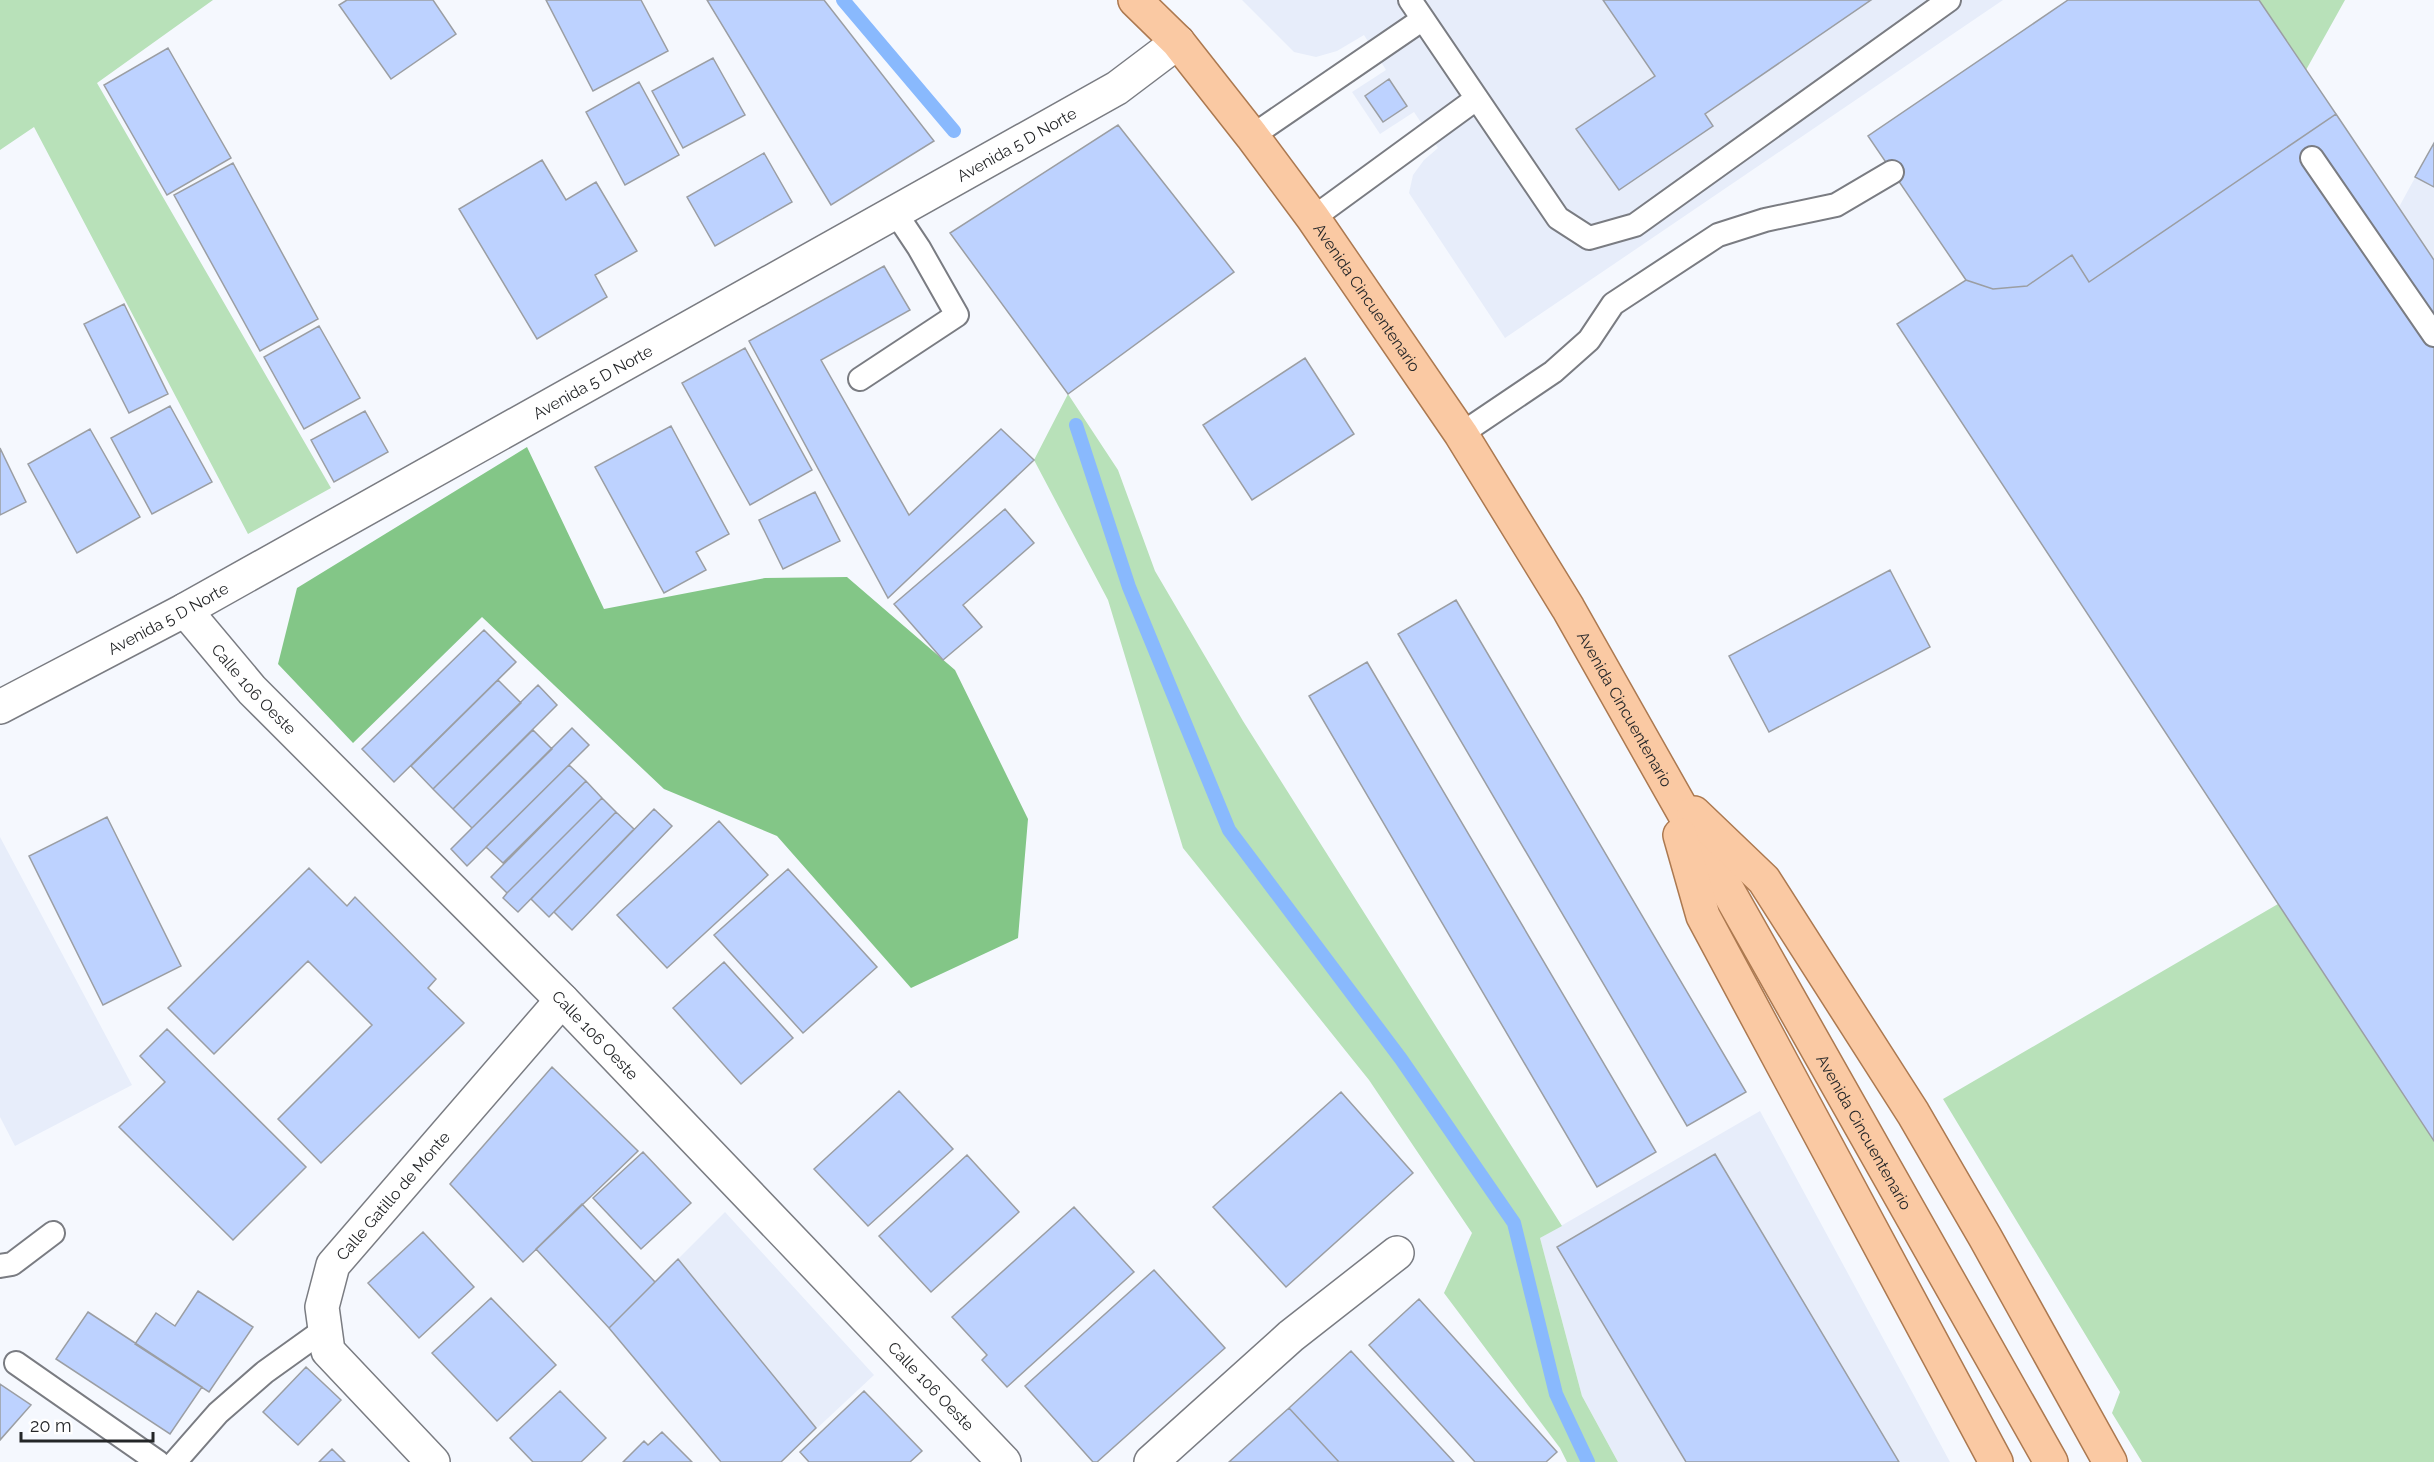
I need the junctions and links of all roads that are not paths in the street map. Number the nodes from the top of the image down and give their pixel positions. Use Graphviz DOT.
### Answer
graph roads {
  1 [pos="1135,0"];
  2 [pos="1410,0"];
  3 [pos="1949,0"];
  4 [pos="1423,19"];
  5 [pos="1178,42"];
  6 [pos="1476,99"];
  7 [pos="1252,136"];
  8 [pos="2312,158"];
  9 [pos="1892,172"];
  10 [pos="895,212"];
  11 [pos="1313,218"];
  12 [pos="2434,335"];
  13 [pos="860,379"];
  14 [pos="1461,434"];
  15 [pos="185,610"];
  16 [pos="0,707"];
  17 [pos="1667,787"];
  18 [pos="562,1000"];
  19 [pos="53,1233"];
  20 [pos="1397,1253"];
  21 [pos="0,1266"];
  22 [pos="325,1329"];
  23 [pos="16,1363"];
  24 [pos="158,1462"];
  25 [pos="175,1462"];
  26 [pos="433,1462"];
  27 [pos="1004,1462"];
  28 [pos="1151,1462"];
  29 [pos="1996,1462"];
  30 [pos="2050,1462"];
  31 [pos="2110,1462"];
  1 -- 5 [label="main road, Avenida Cincuentenario"];
  2 -- 4 [label="lane"];
  3 -- 6 [label="lane"];
  4 -- 6 [label="lane"];
  4 -- 7 [label="lane"];
  5 -- 7 [label="main road, Avenida Cincuentenario"];
  5 -- 10 [label="street, Avenida 5 D Norte"];
  6 -- 11 [label="lane"];
  7 -- 11 [label="main road, Avenida Cincuentenario"];
  8 -- 12 [label="lane"];
  9 -- 14 [label="lane"];
  10 -- 13 [label="lane"];
  10 -- 15 [label="street, Avenida 5 D Norte"];
  11 -- 14 [label="main road, Avenida Cincuentenario"];
  14 -- 17 [label="main road, Avenida Cincuentenario"];
  15 -- 16 [label="street, Avenida 5 D Norte"];
  15 -- 18 [label="street, Calle 106 Oeste"];
  17 -- 29 [label="main road"];
  17 -- 30 [label="main road, Avenida Cincuentenario"];
  17 -- 31 [label="main road"];
  18 -- 22 [label="street, Calle Gatillo de Monte"];
  18 -- 27 [label="street, Calle 106 Oeste"];
  19 -- 21 [label="lane"];
  20 -- 28 [label="street"];
  22 -- 25 [label="lane"];
  22 -- 26 [label="street, Calle Gatillo de Monte"];
  23 -- 24 [label="lane"];
}
